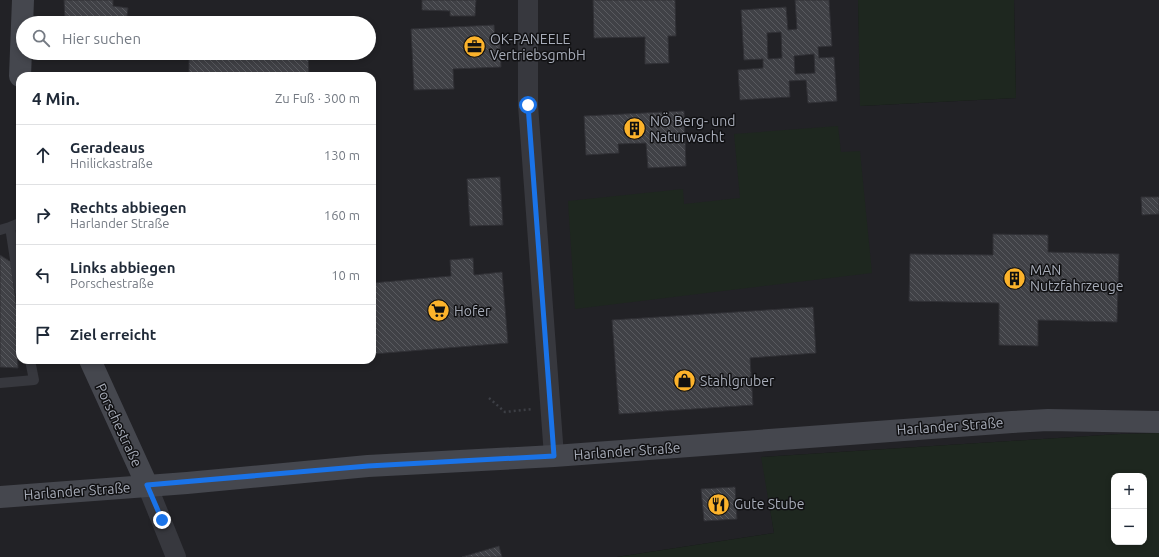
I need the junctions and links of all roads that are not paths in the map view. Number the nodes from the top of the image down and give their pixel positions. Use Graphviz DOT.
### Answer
graph roads {
  1 [pos="23,0"];
  2 [pos="528,0"];
  3 [pos="22,16"];
  4 [pos="21,60"];
  5 [pos="20,72"];
  6 [pos="16,225"];
  7 [pos="10,227"];
  8 [pos="0,230"];
  9 [pos="16,266"];
  10 [pos="31,364"];
  11 [pos="92,364"];
  12 [pos="0,383"];
  13 [pos="1159,422"];
  14 [pos="554,456"];
  15 [pos="147,485"];
  16 [pos="0,497"];
  17 [pos="176,557"];
  1 -- 3 [label="main road"];
  2 -- 14 [label="street"];
  4 -- 5 [label="main road"];
  6 -- 7 [label="lane"];
  7 -- 8 [label="lane"];
  7 -- 9 [label="lane"];
  10 -- 12 [label="lane"];
  11 -- 15 [label="main road, Porschestraße"];
  13 -- 14 [label="main road, Harlander Straße"];
  14 -- 15 [label="main road, Harlander Straße"];
  15 -- 16 [label="main road, Harlander Straße"];
  15 -- 17 [label="street, Porschestraße"];
}
